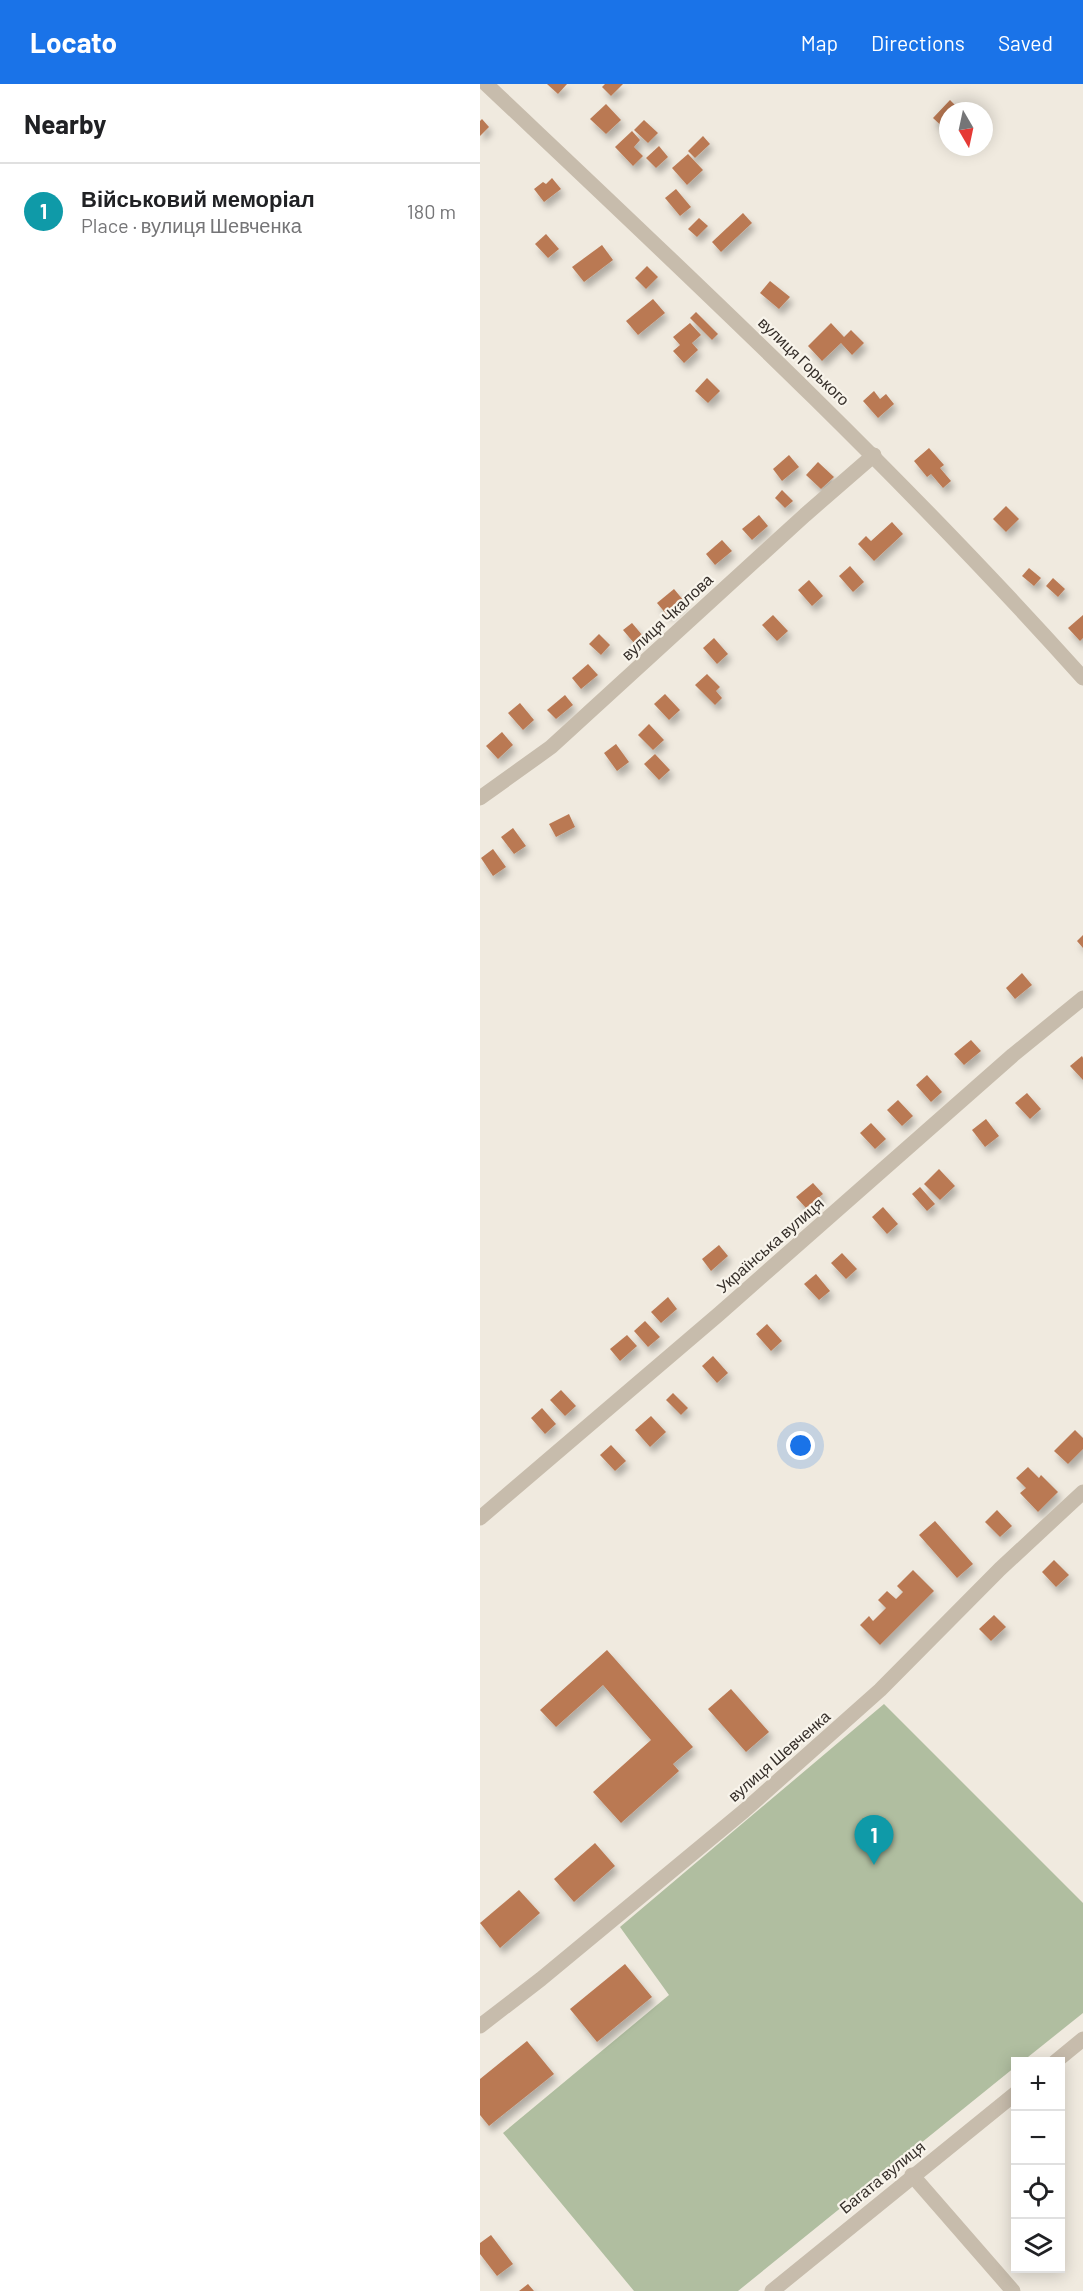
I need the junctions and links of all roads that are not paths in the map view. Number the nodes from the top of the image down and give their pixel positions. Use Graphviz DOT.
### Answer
graph roads {
  1 [pos="486,84"];
  2 [pos="874,455"];
  3 [pos="1083,678"];
  4 [pos="480,798"];
  5 [pos="1083,998"];
  6 [pos="1083,1492"];
  7 [pos="480,1518"];
  8 [pos="480,2026"];
  9 [pos="1083,2039"];
  10 [pos="1060,2057"];
  11 [pos="1011,2097"];
  12 [pos="912,2175"];
  13 [pos="772,2291"];
  14 [pos="1012,2291"];
  1 -- 2 [label="street, вулиця Горького"];
  2 -- 3 [label="street, вулиця Горького"];
  2 -- 4 [label="street, вулиця Чкалова"];
  5 -- 7 [label="street, Українська вулиця"];
  6 -- 8 [label="street, вулиця Шевченка"];
  9 -- 10 [label="street"];
  11 -- 12 [label="street, Багата вулиця"];
  12 -- 13 [label="street, Багата вулиця"];
  12 -- 14 [label="street"];
}
